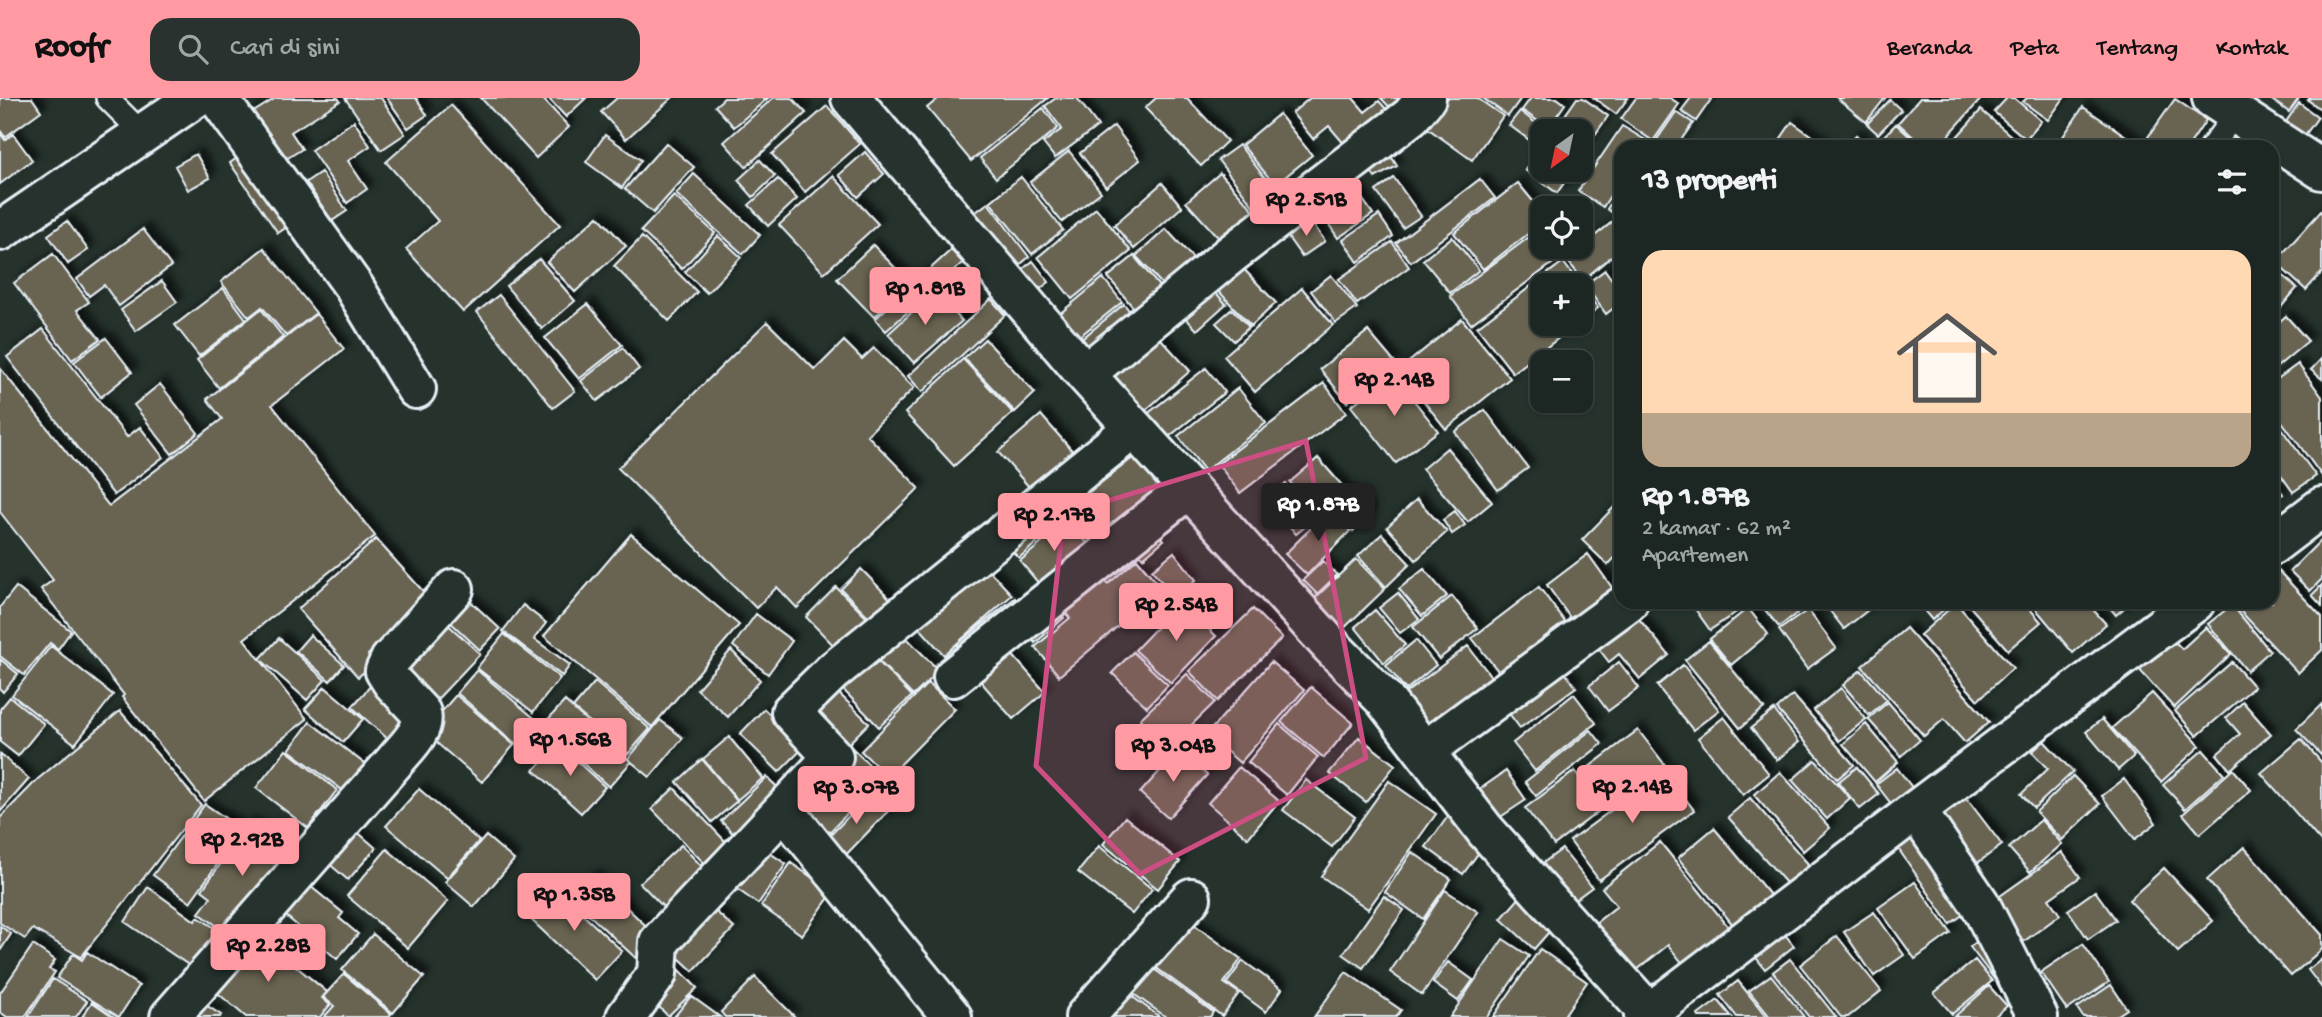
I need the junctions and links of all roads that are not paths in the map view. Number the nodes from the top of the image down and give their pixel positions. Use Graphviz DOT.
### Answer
graph roads {
  1 [pos="107,98"];
  2 [pos="195,98"];
  3 [pos="218,98"];
  4 [pos="851,98"];
  5 [pos="1426,98"];
  6 [pos="2224,106"];
  7 [pos="143,134"];
  8 [pos="2213,140"];
  9 [pos="2276,140"];
  10 [pos="2279,142"];
  11 [pos="2322,170"];
  12 [pos="0,231"];
  13 [pos="1085,374"];
  14 [pos="416,389"];
  15 [pos="1134,428"];
  16 [pos="1188,489"];
  17 [pos="2322,507"];
  18 [pos="2279,540"];
  19 [pos="454,589"];
  20 [pos="1618,609"];
  21 [pos="2186,609"];
  22 [pos="953,677"];
  23 [pos="1426,750"];
  24 [pos="784,810"];
  25 [pos="1916,810"];
  26 [pos="1191,898"];
  27 [pos="1646,1015"];
  28 [pos="170,1017"];
  29 [pos="626,1017"];
  30 [pos="952,1017"];
  31 [pos="1085,1017"];
  32 [pos="2038,1017"];
  1 -- 7 [label="lane"];
  2 -- 7 [label="street"];
  3 -- 14 [label="street"];
  4 -- 13 [label="street"];
  5 -- 13 [label="street"];
  6 -- 8 [label="lane"];
  6 -- 9 [label="street"];
  7 -- 12 [label="street"];
  10 -- 11 [label="street"];
  13 -- 15 [label="street"];
  15 -- 16 [label="street"];
  15 -- 24 [label="street"];
  16 -- 22 [label="street"];
  16 -- 23 [label="street"];
  17 -- 18 [label="street"];
  19 -- 28 [label="street"];
  20 -- 23 [label="street"];
  21 -- 25 [label="street"];
  23 -- 27 [label="street"];
  24 -- 29 [label="street"];
  24 -- 30 [label="street"];
  25 -- 27 [label="street"];
  25 -- 32 [label="street"];
  26 -- 31 [label="street"];
}
